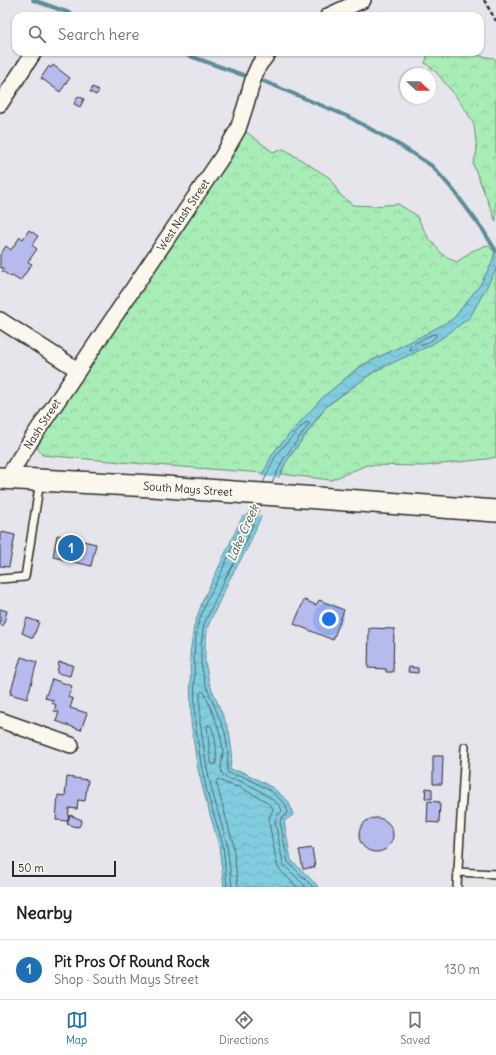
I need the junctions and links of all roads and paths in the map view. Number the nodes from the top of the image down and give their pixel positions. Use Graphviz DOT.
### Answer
graph roads {
  1 [pos="363,0"];
  2 [pos="484,0"];
  3 [pos="337,12"];
  4 [pos="496,22"];
  5 [pos="31,56"];
  6 [pos="266,56"];
  7 [pos="0,104"];
  8 [pos="0,320"];
  9 [pos="78,370"];
  10 [pos="4,478"];
  11 [pos="40,480"];
  12 [pos="496,511"];
  13 [pos="0,579"];
  14 [pos="0,720"];
  15 [pos="71,744"];
  16 [pos="465,747"];
  17 [pos="458,872"];
  18 [pos="496,874"];
  19 [pos="457,887"];
  1 -- 3 [label="street"];
  2 -- 4 [label="path"];
  5 -- 7 [label="street"];
  6 -- 9 [label="street, West Nash Street"];
  8 -- 9 [label="street"];
  9 -- 10 [label="street, Nash Street"];
  10 -- 11 [label="main road, South Mays Street"];
  11 -- 12 [label="main road, South Mays Street"];
  11 -- 13 [label="lane"];
  14 -- 15 [label="street"];
  16 -- 17 [label="lane"];
  17 -- 18 [label="lane"];
  17 -- 19 [label="lane"];
}
